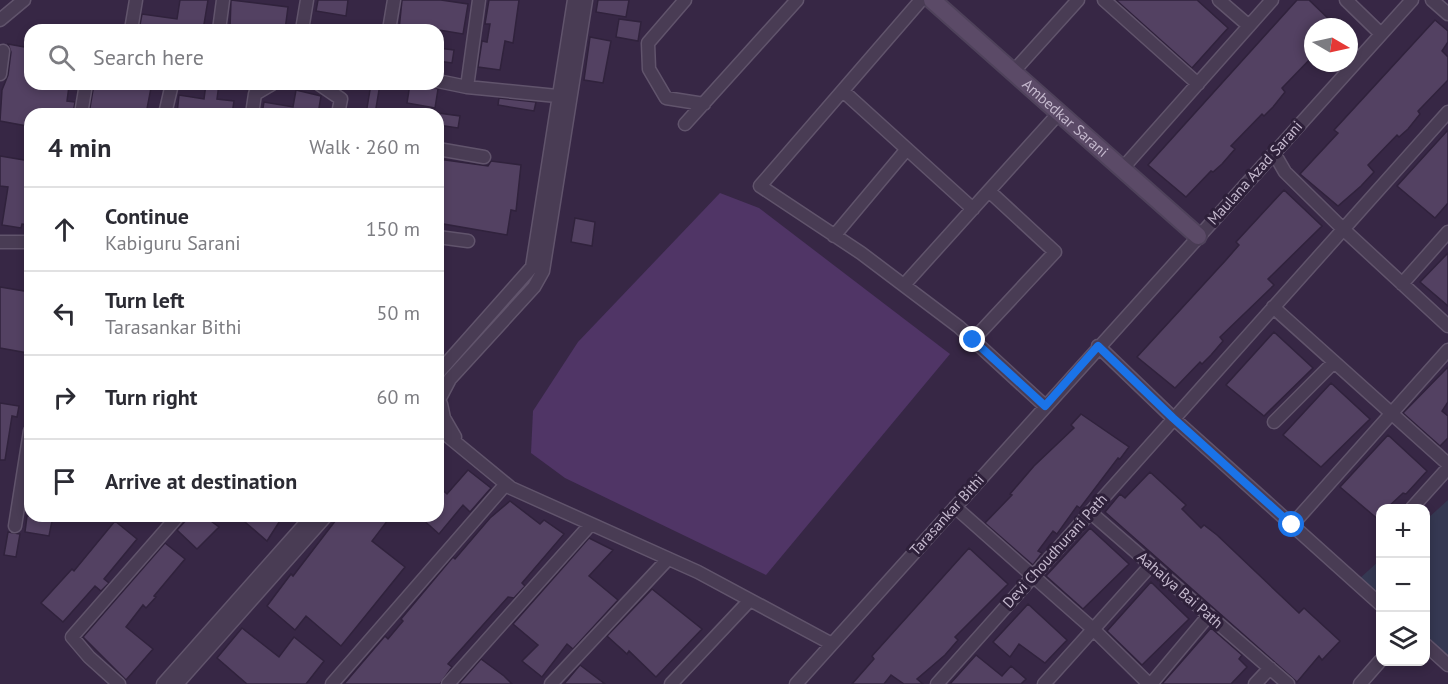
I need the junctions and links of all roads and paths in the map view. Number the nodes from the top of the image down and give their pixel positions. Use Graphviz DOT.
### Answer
graph roads {
  1 [pos="24,0"];
  2 [pos="136,0"];
  3 [pos="223,0"];
  4 [pos="307,0"];
  5 [pos="394,0"];
  6 [pos="479,0"];
  7 [pos="574,0"];
  8 [pos="586,0"];
  9 [pos="685,0"];
  10 [pos="797,0"];
  11 [pos="921,0"];
  12 [pos="932,0"];
  13 [pos="1078,0"];
  14 [pos="1104,0"];
  15 [pos="1220,0"];
  16 [pos="1272,0"];
  17 [pos="1346,0"];
  18 [pos="1412,0"];
  19 [pos="1432,0"];
  20 [pos="1448,14"];
  21 [pos="0,20"];
  22 [pos="132,24"];
  23 [pos="220,24"];
  24 [pos="303,24"];
  25 [pos="390,24"];
  26 [pos="1249,26"];
  27 [pos="1382,34"];
  28 [pos="3,51"];
  29 [pos="1013,72"];
  30 [pos="0,74"];
  31 [pos="444,82"];
  32 [pos="1198,84"];
  33 [pos="467,87"];
  34 [pos="85,90"];
  35 [pos="171,90"];
  36 [pos="262,90"];
  37 [pos="328,90"];
  38 [pos="843,91"];
  39 [pos="565,97"];
  40 [pos="704,104"];
  41 [pos="82,108"];
  42 [pos="166,108"];
  43 [pos="253,108"];
  44 [pos="339,108"];
  45 [pos="1448,112"];
  46 [pos="1059,113"];
  47 [pos="685,124"];
  48 [pos="907,149"];
  49 [pos="444,150"];
  50 [pos="1274,153"];
  51 [pos="484,157"];
  52 [pos="1122,169"];
  53 [pos="989,191"];
  54 [pos="973,208"];
  55 [pos="1343,229"];
  56 [pos="1448,232"];
  57 [pos="834,236"];
  58 [pos="1198,236"];
  59 [pos="444,238"];
  60 [pos="468,241"];
  61 [pos="0,242"];
  62 [pos="24,242"];
  63 [pos="1402,284"];
  64 [pos="904,285"];
  65 [pos="1273,307"];
  66 [pos="1448,326"];
  67 [pos="973,340"];
  68 [pos="1098,346"];
  69 [pos="1448,350"];
  70 [pos="1334,362"];
  71 [pos="444,366"];
  72 [pos="444,391"];
  73 [pos="1045,406"];
  74 [pos="1391,413"];
  75 [pos="444,418"];
  76 [pos="1173,418"];
  77 [pos="1274,422"];
  78 [pos="444,432"];
  79 [pos="459,443"];
  80 [pos="1448,466"];
  81 [pos="24,468"];
  82 [pos="506,484"];
  83 [pos="1415,504"];
  84 [pos="955,507"];
  85 [pos="1090,512"];
  86 [pos="173,522"];
  87 [pos="307,522"];
  88 [pos="321,522"];
  89 [pos="590,525"];
  90 [pos="1292,525"];
  91 [pos="15,526"];
  92 [pos="668,559"];
  93 [pos="1151,565"];
  94 [pos="1033,576"];
  95 [pos="750,600"];
  96 [pos="1376,600"];
  97 [pos="1209,615"];
  98 [pos="1093,629"];
  99 [pos="832,644"];
  100 [pos="1430,649"];
  101 [pos="1448,665"];
  102 [pos="1376,666"];
  103 [pos="1270,668"];
  104 [pos="119,684"];
  105 [pos="163,684"];
  106 [pos="177,684"];
  107 [pos="332,684"];
  108 [pos="448,684"];
  109 [pos="551,684"];
  110 [pos="671,684"];
  111 [pos="796,684"];
  112 [pos="937,684"];
  113 [pos="1044,684"];
  114 [pos="1150,684"];
  115 [pos="1255,684"];
  116 [pos="1288,684"];
  117 [pos="1360,684"];
  1 -- 21 [label="street"];
  2 -- 22 [label="street"];
  3 -- 23 [label="street"];
  4 -- 24 [label="street"];
  5 -- 25 [label="street"];
  6 -- 33 [label="street"];
  7 -- 39 [label="street"];
  8 -- 39 [label="street"];
  9 -- 40 [label="street"];
  10 -- 40 [label="street"];
  11 -- 38 [label="street"];
  12 -- 29 [label="street, Ambedkar Sarani"];
  13 -- 29 [label="street"];
  14 -- 32 [label="street"];
  15 -- 26 [label="street"];
  16 -- 26 [label="street"];
  17 -- 27 [label="street"];
  18 -- 27 [label="street, Maulana Azad Sarani"];
  19 -- 20 [label="street"];
  26 -- 32 [label="street"];
  27 -- 50 [label="street, Maulana Azad Sarani"];
  28 -- 30 [label="street"];
  29 -- 46 [label="street, Ambedkar Sarani"];
  31 -- 33 [label="street"];
  32 -- 52 [label="street"];
  33 -- 39 [label="street"];
  34 -- 41 [label="street"];
  35 -- 42 [label="street"];
  36 -- 43 [label="street"];
  37 -- 44 [label="street"];
  38 -- 48 [label="street"];
  38 -- 57 [label="street"];
  39 -- 71 [label="street"];
  39 -- 72 [label="street"];
  40 -- 47 [label="street"];
  45 -- 55 [label="street, Devi Choudhurani Path"];
  46 -- 52 [label="street, Ambedkar Sarani"];
  46 -- 53 [label="street"];
  48 -- 54 [label="street"];
  48 -- 57 [label="street"];
  49 -- 51 [label="street"];
  50 -- 55 [label="street"];
  50 -- 58 [label="street, Maulana Azad Sarani"];
  52 -- 58 [label="street, Ambedkar Sarani"];
  53 -- 54 [label="street"];
  53 -- 67 [label="street"];
  54 -- 64 [label="street"];
  55 -- 63 [label="street"];
  55 -- 65 [label="street, Devi Choudhurani Path"];
  56 -- 63 [label="street"];
  57 -- 64 [label="street"];
  58 -- 68 [label="street, Maulana Azad Sarani"];
  59 -- 60 [label="street"];
  61 -- 62 [label="street"];
  63 -- 66 [label="street"];
  64 -- 67 [label="street"];
  65 -- 70 [label="street"];
  65 -- 76 [label="street, Devi Choudhurani Path"];
  67 -- 73 [label="street"];
  68 -- 73 [label="street, Tarasankar Bithi"];
  68 -- 76 [label="street"];
  69 -- 74 [label="street"];
  70 -- 74 [label="street"];
  70 -- 77 [label="street"];
  73 -- 84 [label="street, Tarasankar Bithi"];
  74 -- 80 [label="street"];
  74 -- 90 [label="street"];
  75 -- 79 [label="street"];
  76 -- 85 [label="street, Devi Choudhurani Path"];
  76 -- 90 [label="street"];
  78 -- 79 [label="street"];
  79 -- 82 [label="street"];
  80 -- 83 [label="street"];
  81 -- 91 [label="street"];
  82 -- 89 [label="street"];
  82 -- 107 [label="street"];
  84 -- 94 [label="street"];
  84 -- 99 [label="street, Tarasankar Bithi"];
  85 -- 93 [label="street, Aahalya Bai Path"];
  85 -- 94 [label="street, Devi Choudhurani Path"];
  86 -- 104 [label="street"];
  87 -- 105 [label="street"];
  88 -- 106 [label="street"];
  89 -- 92 [label="street"];
  89 -- 108 [label="street"];
  90 -- 96 [label="street"];
  92 -- 95 [label="street"];
  92 -- 109 [label="street"];
  93 -- 97 [label="street, Aahalya Bai Path"];
  93 -- 98 [label="street"];
  94 -- 98 [label="street"];
  94 -- 112 [label="street, Devi Choudhurani Path"];
  95 -- 99 [label="street"];
  95 -- 110 [label="street"];
  97 -- 103 [label="street, Aahalya Bai Path"];
  97 -- 114 [label="street"];
  98 -- 113 [label="street"];
  98 -- 114 [label="street"];
  99 -- 111 [label="street, Tarasankar Bithi"];
  100 -- 101 [label="street"];
  102 -- 117 [label="street"];
  103 -- 115 [label="street"];
  103 -- 116 [label="street, Aahalya Bai Path"];
}
